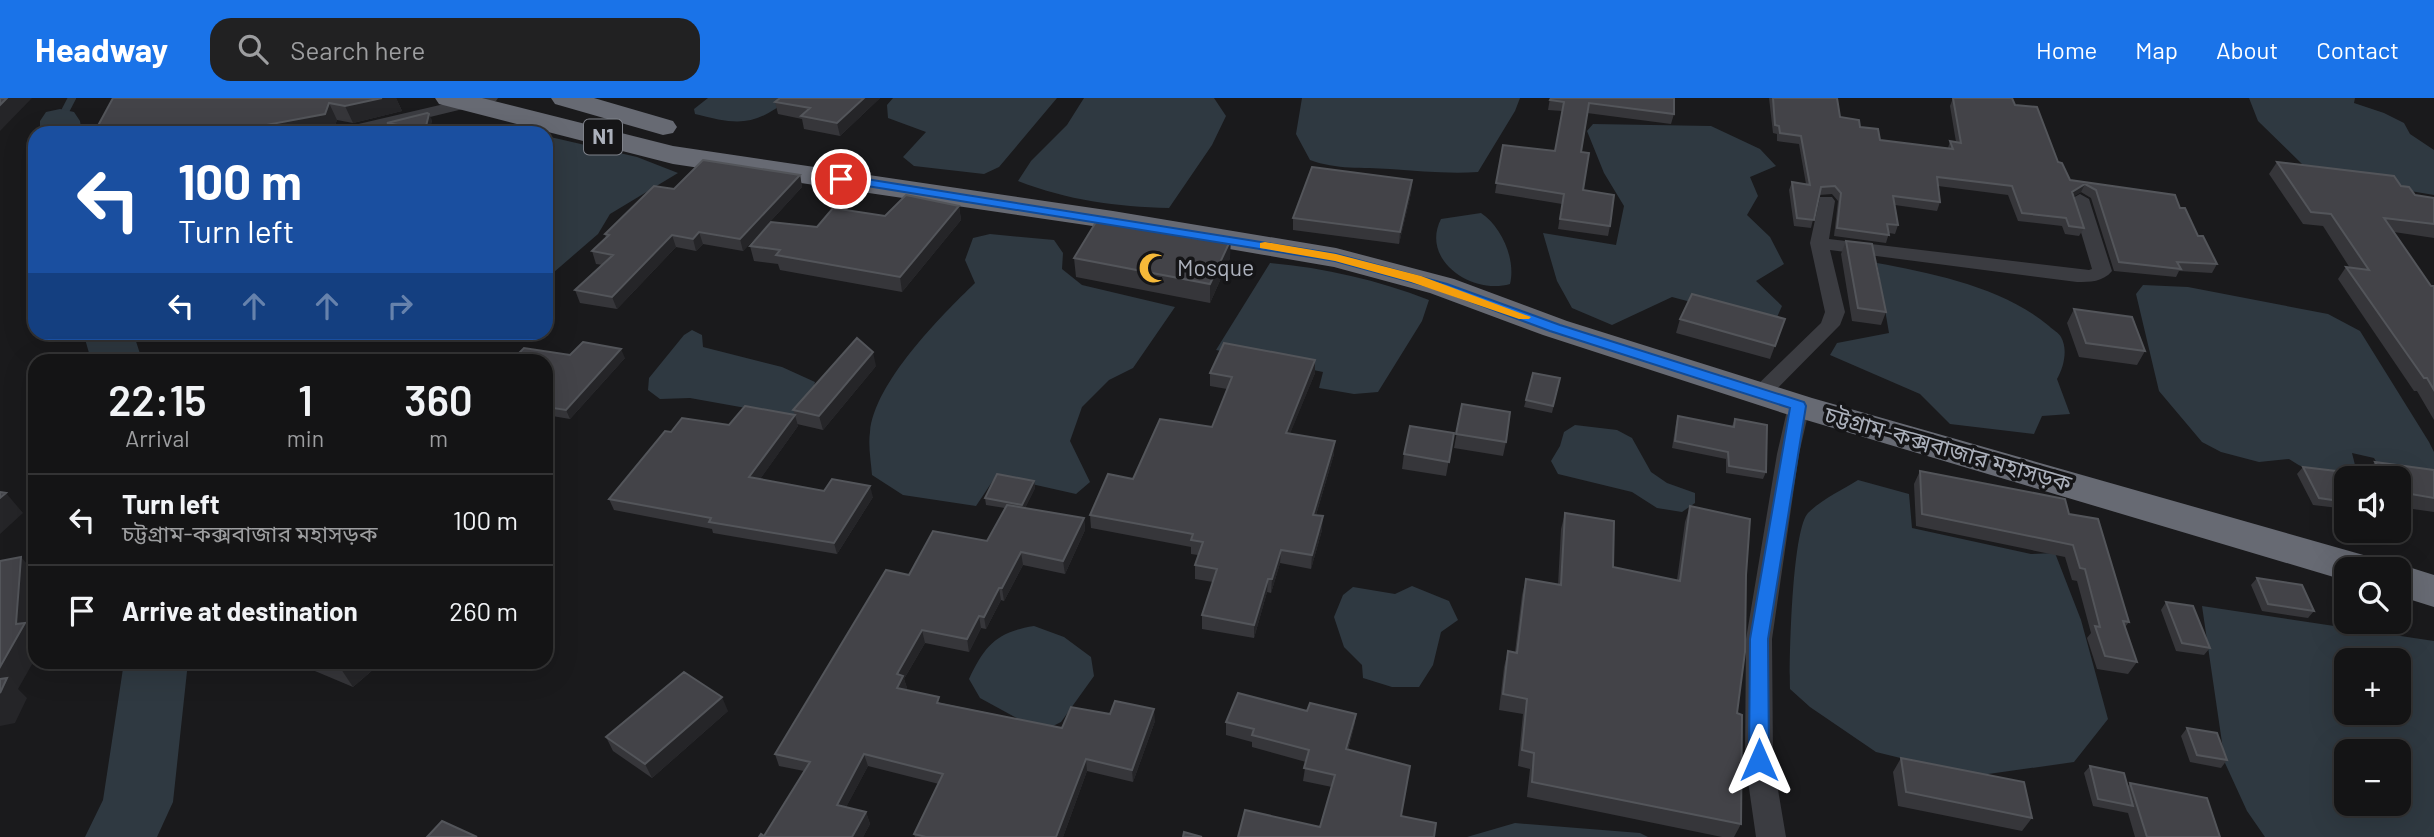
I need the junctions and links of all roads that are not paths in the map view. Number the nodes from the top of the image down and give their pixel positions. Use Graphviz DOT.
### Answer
graph roads {
  1 [pos="569,98"];
  2 [pos="470,100"];
  3 [pos="370,126"];
  4 [pos="759,166"];
  5 [pos="2080,199"];
  6 [pos="1826,201"];
  7 [pos="1819,243"];
  8 [pos="1760,393"];
  9 [pos="1798,406"];
  10 [pos="2334,562"];
  11 [pos="2411,584"];
  12 [pos="2434,591"];
  13 [pos="1771,837"];
  1 -- 4 [label="highway, চট্টগ্রাম-কক্সবাজার মহাসড়ক / N1"];
  2 -- 3 [label="street"];
  2 -- 4 [label="highway, চট্টগ্রাম-কক্সবাজার মহাসড়ক / N1"];
  4 -- 8 [label="highway, চট্টগ্রাম-কক্সবাজার মহাসড়ক / N1"];
  5 -- 7 [label="street"];
  6 -- 7 [label="street"];
  7 -- 8 [label="street"];
  8 -- 9 [label="highway, চট্টগ্রাম-কক্সবাজার মহাসড়ক / N1"];
  9 -- 10 [label="highway, চট্টগ্রাম-কক্সবাজার মহাসড়ক / N1"];
  9 -- 13 [label="street"];
  11 -- 12 [label="highway"];
}
